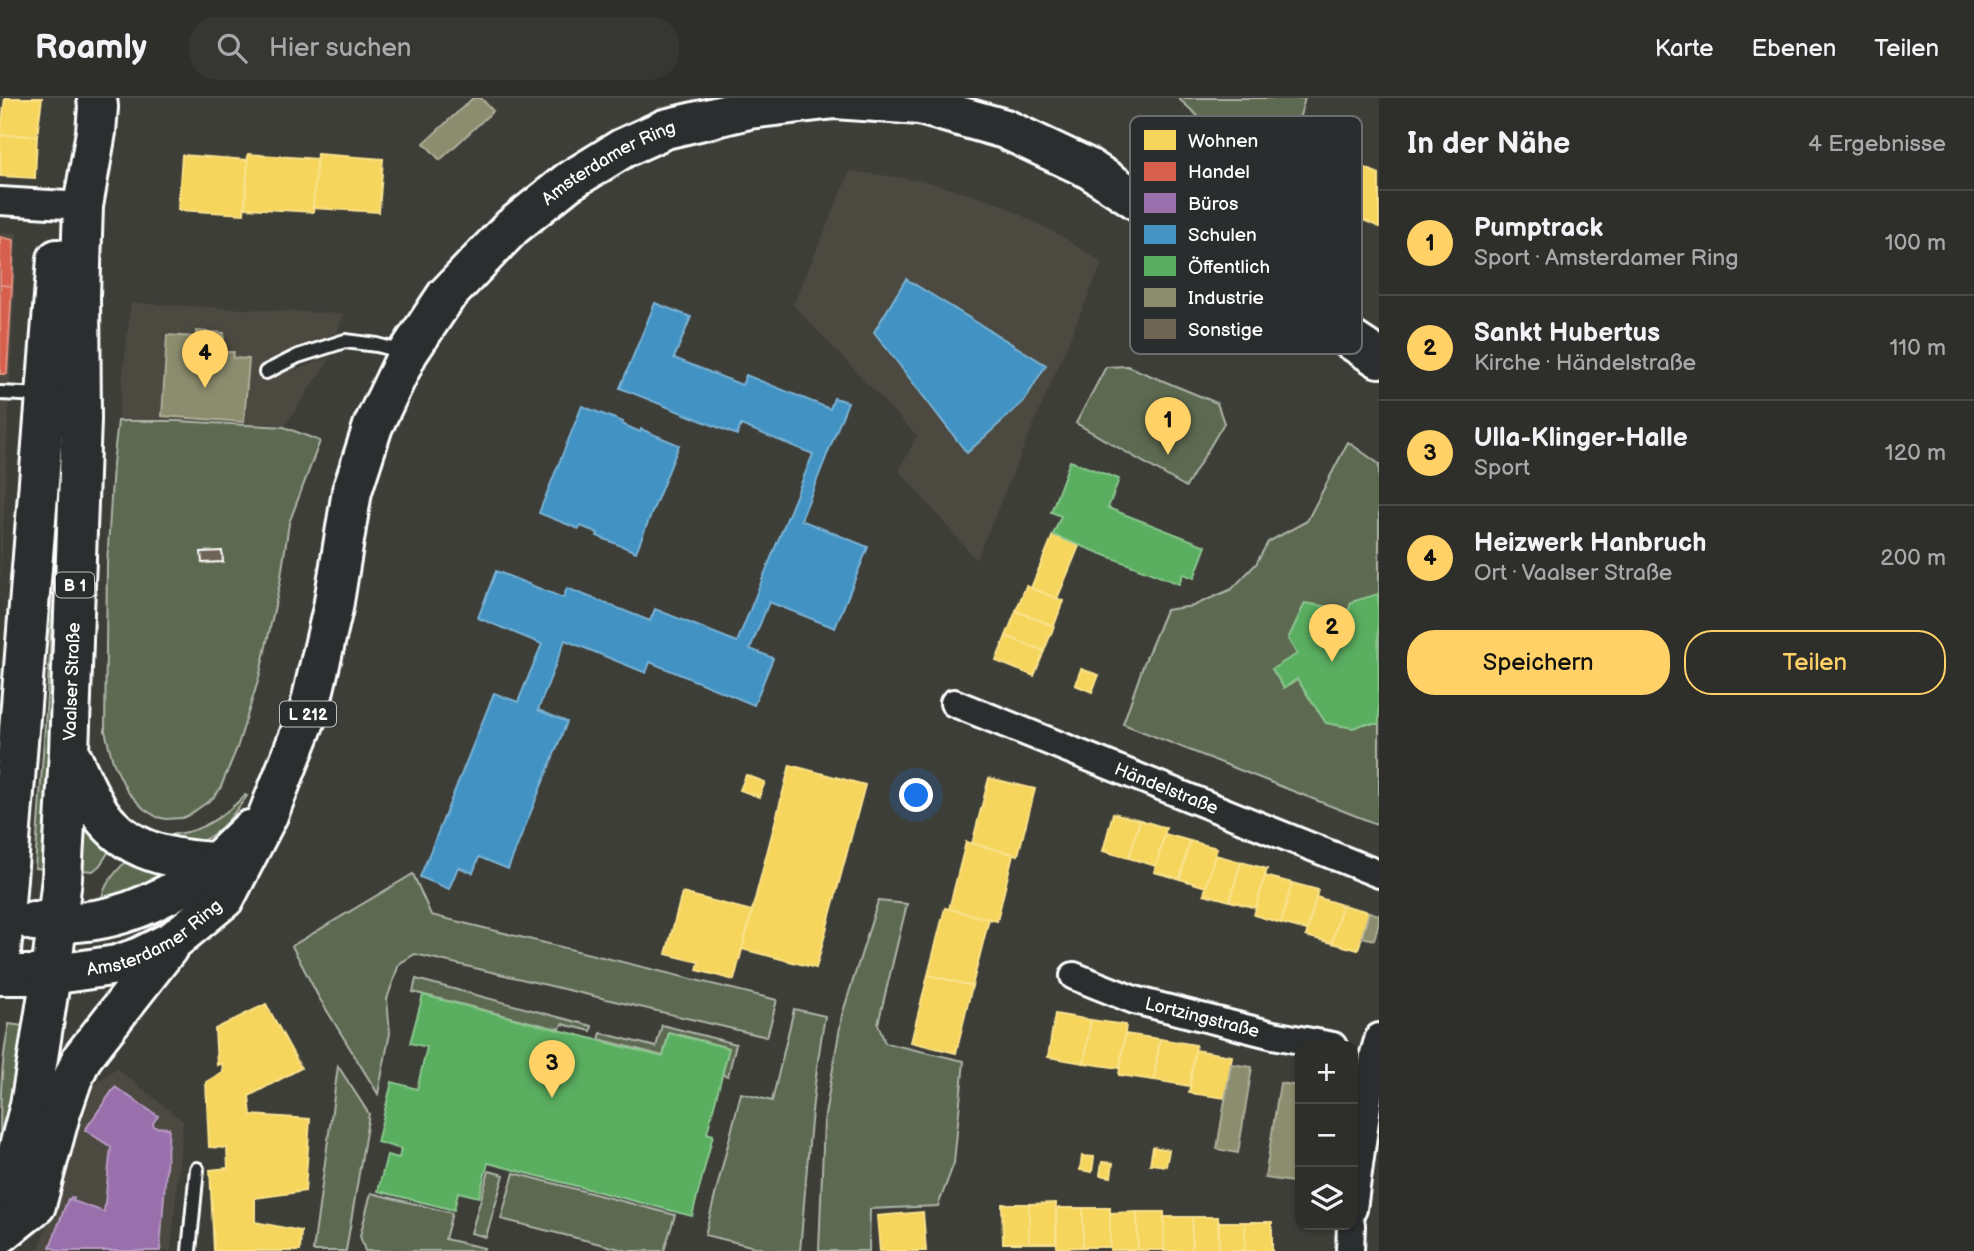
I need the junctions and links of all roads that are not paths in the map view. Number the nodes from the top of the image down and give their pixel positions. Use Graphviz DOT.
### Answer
graph roads {
  1 [pos="78,98"];
  2 [pos="97,98"];
  3 [pos="1130,195"];
  4 [pos="0,201"];
  5 [pos="73,205"];
  6 [pos="1362,347"];
  7 [pos="408,353"];
  8 [pos="1379,358"];
  9 [pos="266,372"];
  10 [pos="0,393"];
  11 [pos="63,407"];
  12 [pos="954,703"];
  13 [pos="69,751"];
  14 [pos="268,815"];
  15 [pos="216,862"];
  16 [pos="1379,874"];
  17 [pos="31,921"];
  18 [pos="174,940"];
  19 [pos="20,972"];
  20 [pos="1074,976"];
  21 [pos="1306,1041"];
  22 [pos="1369,1047"];
  23 [pos="1357,1167"];
  24 [pos="197,1170"];
  25 [pos="0,1219"];
  26 [pos="1351,1230"];
  27 [pos="0,1234"];
  28 [pos="190,1251"];
  29 [pos="1350,1251"];
  1 -- 5 [label="main road, Vaalser Straße / B 1"];
  2 -- 5 [label="main road, Vaalser Straße / B 1"];
  3 -- 7 [label="main road, Amsterdamer Ring / L 212"];
  4 -- 5 [label="street"];
  5 -- 11 [label="main road, Vaalser Straße / B 1"];
  6 -- 8 [label="main road, Amsterdamer Ring / L 212"];
  7 -- 9 [label="lane"];
  7 -- 14 [label="main road, Amsterdamer Ring / L 212"];
  10 -- 11 [label="lane"];
  11 -- 13 [label="main road, Vaalser Straße / B 1"];
  11 -- 17 [label="main road, Vaalser Straße / B 1"];
  12 -- 16 [label="street, Händelstraße"];
  13 -- 15 [label="main road"];
  13 -- 17 [label="main road, Vaalser Straße / B 1"];
  14 -- 15 [label="main road, Amsterdamer Ring / L 212"];
  14 -- 18 [label="main road, Amsterdamer Ring / L 212"];
  15 -- 17 [label="main road, Amsterdamer Ring / L 212"];
  17 -- 19 [label="main road, Vaalser Straße / B 1"];
  17 -- 19 [label="main road, Vaalser Straße / B 1"];
  18 -- 19 [label="main road, Amsterdamer Ring / L 212"];
  18 -- 27 [label="main road"];
  19 -- 25 [label="main road, Vaalser Straße / B 1"];
  20 -- 21 [label="street, Lortzingstraße"];
  22 -- 23 [label="street"];
  24 -- 28 [label="lane"];
  26 -- 29 [label="street"];
}
